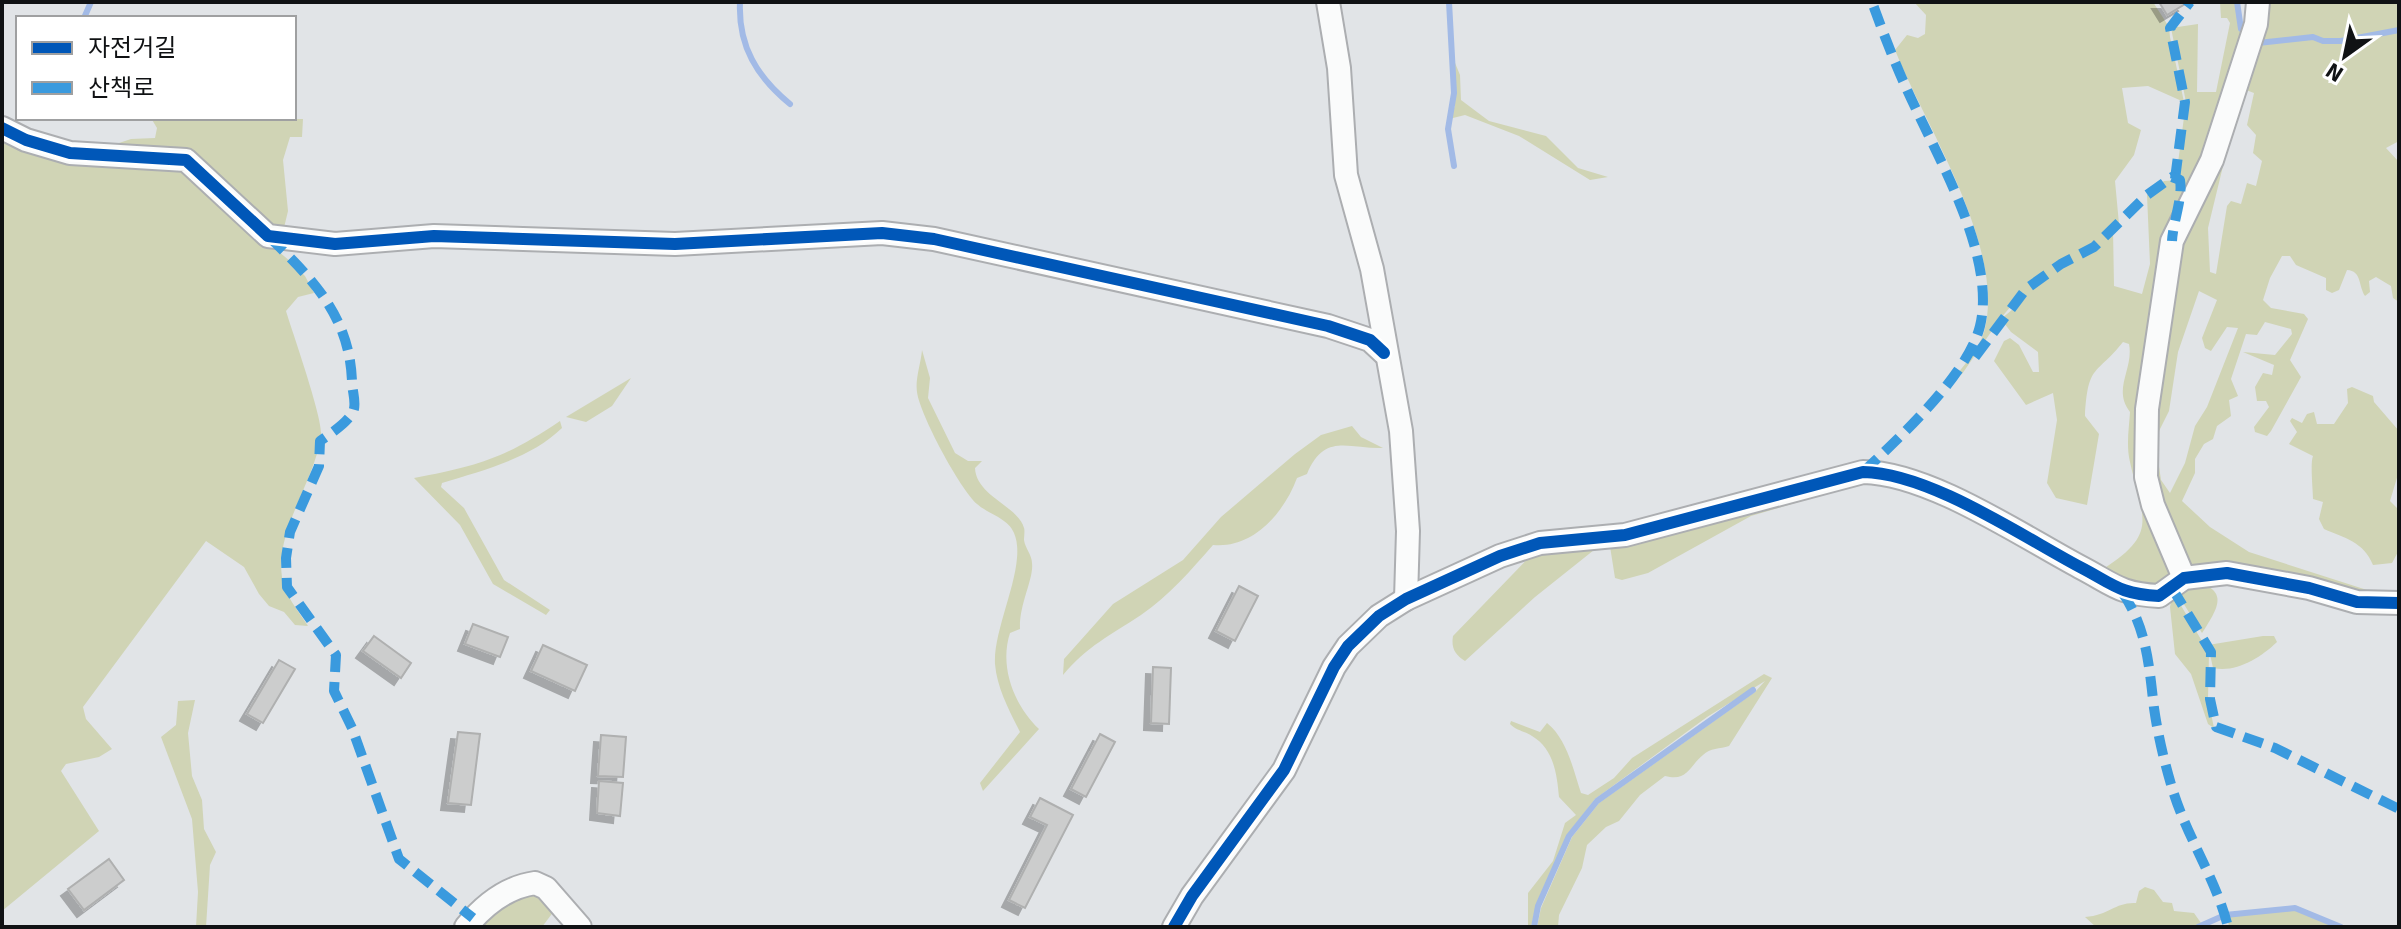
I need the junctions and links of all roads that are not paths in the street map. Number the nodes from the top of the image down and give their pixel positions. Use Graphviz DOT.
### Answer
graph roads {
  1 [pos="1328,2"];
  2 [pos="2258,2"];
  3 [pos="2,128"];
  4 [pos="1384,353"];
  5 [pos="2184,578"];
  6 [pos="1406,599"];
  7 [pos="2399,603"];
  8 [pos="466,927"];
  9 [pos="580,927"];
  10 [pos="1174,927"];
  1 -- 4 [label="street"];
  2 -- 5 [label="street"];
  3 -- 4 [label="street"];
  4 -- 6 [label="street"];
  5 -- 6 [label="street"];
  5 -- 7 [label="street"];
  6 -- 10 [label="street"];
  8 -- 9 [label="street"];
}
